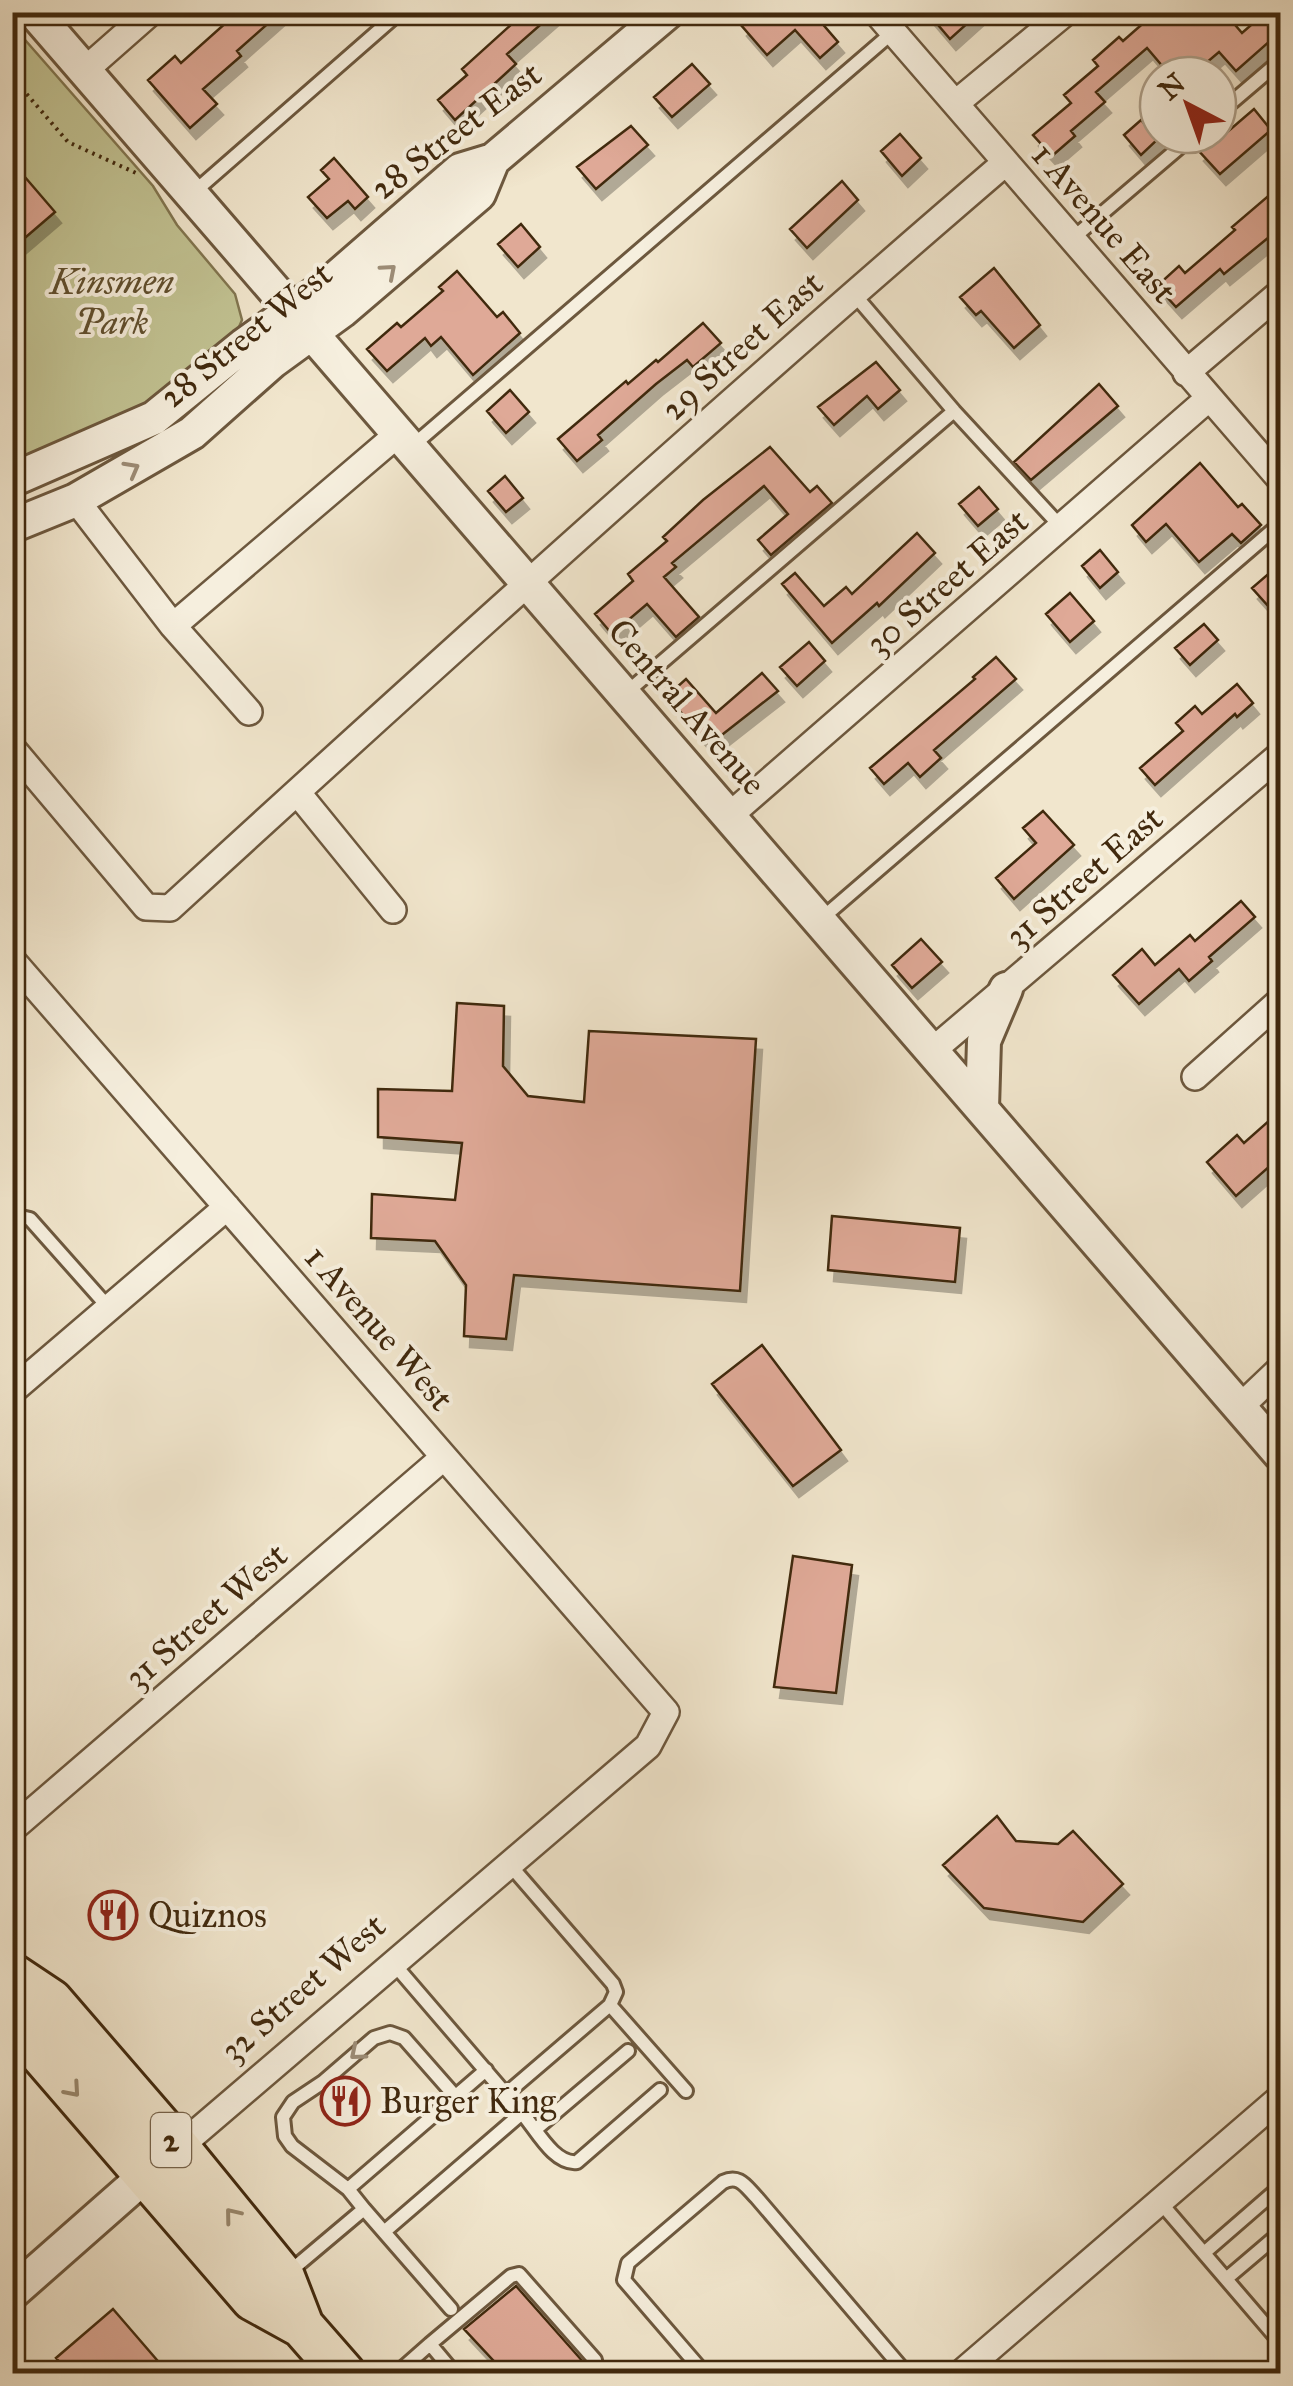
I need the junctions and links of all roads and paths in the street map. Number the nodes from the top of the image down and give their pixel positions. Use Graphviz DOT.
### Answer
graph roads {
  1 [pos="34,12"];
  2 [pos="151,12"];
  3 [pos="400,12"];
  4 [pos="668,12"];
  5 [pos="1066,12"];
  6 [pos="884,22"];
  7 [pos="1280,61"];
  8 [pos="84,71"];
  9 [pos="12,77"];
  10 [pos="1238,97"];
  11 [pos="956,102"];
  12 [pos="1171,155"];
  13 [pos="1005,163"];
  14 [pos="139,174"];
  15 [pos="191,195"];
  16 [pos="1072,239"];
  17 [pos="854,293"];
  18 [pos="1280,293"];
  19 [pos="302,323"];
  20 [pos="1186,372"];
  21 [pos="1209,398"];
  22 [pos="954,411"];
  23 [pos="404,441"];
  24 [pos="1280,479"];
  25 [pos="12,480"];
  26 [pos="76,500"];
  27 [pos="1280,524"];
  28 [pos="12,526"];
  29 [pos="1062,528"];
  30 [pos="528,584"];
  31 [pos="173,626"];
  32 [pos="623,694"];
  33 [pos="249,712"];
  34 [pos="12,748"];
  35 [pos="1280,754"];
  36 [pos="297,792"];
  37 [pos="729,816"];
  38 [pos="393,910"];
  39 [pos="820,921"];
  40 [pos="12,960"];
  41 [pos="1006,989"];
  42 [pos="1280,1001"];
  43 [pos="932,1051"];
  44 [pos="1195,1077"];
  45 [pos="982,1108"];
  46 [pos="227,1206"];
  47 [pos="12,1215"];
  48 [pos="109,1308"];
  49 [pos="1280,1369"];
  50 [pos="12,1392"];
  51 [pos="1240,1406"];
  52 [pos="1280,1454"];
  53 [pos="444,1456"];
  54 [pos="648,1746"];
  55 [pos="12,1829"];
  56 [pos="510,1864"];
  57 [pos="394,1964"];
  58 [pos="12,1975"];
  59 [pos="610,2004"];
  60 [pos="12,2014"];
  61 [pos="628,2051"];
  62 [pos="25,2060"];
  63 [pos="486,2070"];
  64 [pos="660,2090"];
  65 [pos="686,2092"];
  66 [pos="506,2094"];
  67 [pos="456,2096"];
  68 [pos="1280,2098"];
  69 [pos="522,2112"];
  70 [pos="536,2130"];
  71 [pos="162,2162"];
  72 [pos="1280,2187"];
  73 [pos="348,2188"];
  74 [pos="1160,2202"];
  75 [pos="364,2210"];
  76 [pos="384,2232"];
  77 [pos="1280,2233"];
  78 [pos="1204,2253"];
  79 [pos="282,2278"];
  80 [pos="1226,2279"];
  81 [pos="12,2292"];
  82 [pos="451,2308"];
  83 [pos="302,2326"];
  84 [pos="1280,2342"];
  85 [pos="430,2344"];
  86 [pos="902,2368"];
  87 [pos="344,2374"];
  88 [pos="396,2374"];
  89 [pos="456,2374"];
  90 [pos="593,2374"];
  91 [pos="705,2374"];
  92 [pos="884,2374"];
  93 [pos="960,2374"];
  1 -- 8 [label="street, Central Avenue"];
  2 -- 8 [label="street"];
  3 -- 15 [label="lane"];
  4 -- 19 [label="street, 28 Street East"];
  5 -- 11 [label="street"];
  6 -- 11 [label="street, 1 Avenue East"];
  6 -- 23 [label="lane"];
  7 -- 10 [label="lane"];
  8 -- 15 [label="street, Central Avenue"];
  9 -- 14 [label="path"];
  11 -- 13 [label="street, 1 Avenue East"];
  12 -- 16 [label="lane"];
  13 -- 16 [label="street, 1 Avenue East"];
  13 -- 17 [label="street, 29 Street East"];
  15 -- 19 [label="street, Central Avenue"];
  16 -- 20 [label="street, 1 Avenue East"];
  17 -- 22 [label="lane"];
  17 -- 30 [label="street, 29 Street East"];
  18 -- 20 [label="street"];
  19 -- 23 [label="street, Central Avenue"];
  19 -- 25 [label="street, 28 Street West"];
  26 -- 19 [label="street, 28 Street West, one-way"];
  20 -- 21 [label="street, 1 Avenue East"];
  21 -- 24 [label="street, 1 Avenue East"];
  21 -- 29 [label="street, 30 Street East"];
  22 -- 29 [label="lane"];
  22 -- 32 [label="lane"];
  23 -- 30 [label="street, Central Avenue"];
  23 -- 31 [label="street"];
  26 -- 28 [label="street, 28 Street West"];
  26 -- 31 [label="street"];
  27 -- 39 [label="lane"];
  29 -- 37 [label="street, 30 Street East"];
  30 -- 32 [label="street, Central Avenue"];
  30 -- 36 [label="street, 29 Street East"];
  31 -- 33 [label="street"];
  32 -- 37 [label="street, Central Avenue"];
  34 -- 36 [label="street, 29 Street East"];
  35 -- 41 [label="street, 31 Street East"];
  36 -- 38 [label="street"];
  37 -- 39 [label="street, Central Avenue"];
  39 -- 43 [label="street, Central Avenue"];
  40 -- 46 [label="street, 1 Avenue West"];
  41 -- 43 [label="street, 31 Street East"];
  41 -- 45 [label="street"];
  42 -- 44 [label="street"];
  43 -- 45 [label="street, Central Avenue"];
  45 -- 51 [label="street, Central Avenue"];
  46 -- 48 [label="street"];
  46 -- 53 [label="street, 1 Avenue West"];
  47 -- 48 [label="lane"];
  48 -- 50 [label="street"];
  49 -- 51 [label="street"];
  51 -- 52 [label="street, Central Avenue"];
  53 -- 54 [label="street, 1 Avenue West"];
  53 -- 55 [label="street, 31 Street West"];
  54 -- 56 [label="street, 32 Street West"];
  56 -- 57 [label="street, 32 Street West"];
  56 -- 59 [label="lane"];
  57 -- 63 [label="lane"];
  57 -- 71 [label="street, 32 Street West"];
  58 -- 71 [label="highway, 2"];
  59 -- 65 [label="lane"];
  59 -- 66 [label="lane"];
  60 -- 62 [label="highway, 2"];
  61 -- 70 [label="lane"];
  62 -- 71 [label="highway, 2, one-way"];
  63 -- 66 [label="lane"];
  63 -- 67 [label="lane"];
  64 -- 70 [label="lane"];
  66 -- 69 [label="lane"];
  67 -- 73 [label="lane"];
  67 -- 73 [label="lane, one-way"];
  68 -- 74 [label="street"];
  69 -- 70 [label="lane"];
  69 -- 76 [label="lane"];
  79 -- 71 [label="highway, 2, one-way"];
  71 -- 81 [label="street, 32 Street West"];
  71 -- 83 [label="highway, 2"];
  72 -- 78 [label="lane"];
  73 -- 75 [label="lane"];
  74 -- 78 [label="lane"];
  74 -- 93 [label="street"];
  75 -- 76 [label="lane"];
  75 -- 79 [label="lane"];
  76 -- 82 [label="lane"];
  77 -- 80 [label="lane"];
  78 -- 80 [label="lane"];
  79 -- 83 [label="highway, 2"];
  80 -- 84 [label="lane"];
  83 -- 87 [label="highway, 2"];
  85 -- 88 [label="lane"];
  85 -- 89 [label="lane"];
  85 -- 90 [label="lane"];
  86 -- 91 [label="lane"];
  86 -- 92 [label="lane"];
}
